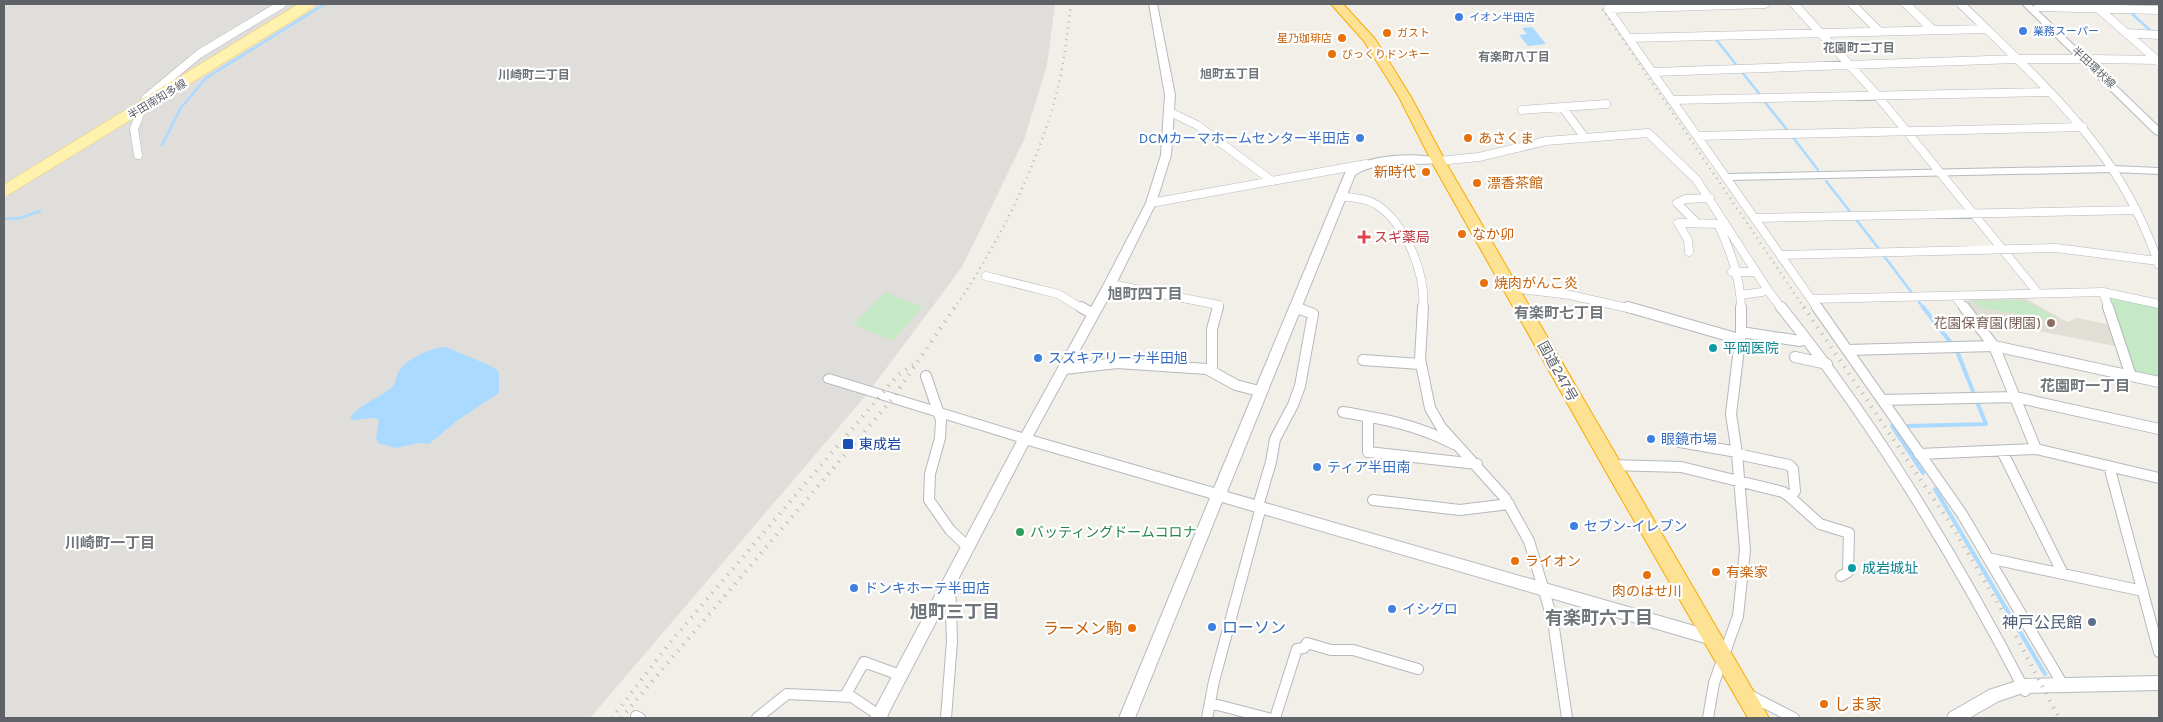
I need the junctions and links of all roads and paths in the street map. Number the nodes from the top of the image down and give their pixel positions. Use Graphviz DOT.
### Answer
graph roads {
  1 [pos="282,4"];
  2 [pos="299,4"];
  3 [pos="309,4"];
  4 [pos="1153,4"];
  5 [pos="1337,4"];
  6 [pos="1735,4"];
  7 [pos="1765,4"];
  8 [pos="1794,4"];
  9 [pos="1852,4"];
  10 [pos="1906,4"];
  11 [pos="1961,4"];
  12 [pos="2022,4"];
  13 [pos="2026,4"];
  14 [pos="1624,5"];
  15 [pos="1678,5"];
  16 [pos="2036,5"];
  17 [pos="2099,8"];
  18 [pos="2159,10"];
  19 [pos="1986,29"];
  20 [pos="1933,30"];
  21 [pos="1879,32"];
  22 [pos="1821,33"];
  23 [pos="2127,33"];
  24 [pos="2159,35"];
  25 [pos="1629,38"];
  26 [pos="2016,59"];
  27 [pos="2090,59"];
  28 [pos="2158,60"];
  29 [pos="1850,65"];
  30 [pos="1654,72"];
  31 [pos="2048,92"];
  32 [pos="1877,96"];
  33 [pos="1673,100"];
  34 [pos="1606,104"];
  35 [pos="1563,108"];
  36 [pos="1522,110"];
  37 [pos="1170,112"];
  38 [pos="2159,123"];
  39 [pos="2083,127"];
  40 [pos="1906,131"];
  41 [pos="2159,132"];
  42 [pos="1698,136"];
  43 [pos="1585,138"];
  44 [pos="138,155"];
  45 [pos="1439,161"];
  46 [pos="1366,164"];
  47 [pos="2112,169"];
  48 [pos="1940,172"];
  49 [pos="2159,172"];
  50 [pos="1727,177"];
  51 [pos="1272,181"];
  52 [pos="4,184"];
  53 [pos="4,191"];
  54 [pos="1340,196"];
  55 [pos="1710,198"];
  56 [pos="1151,203"];
  57 [pos="2136,210"];
  58 [pos="1973,213"];
  59 [pos="1755,218"];
  60 [pos="1697,223"];
  61 [pos="2002,249"];
  62 [pos="1689,252"];
  63 [pos="1781,255"];
  64 [pos="2158,263"];
  65 [pos="1732,272"];
  66 [pos="1755,272"];
  67 [pos="986,276"];
  68 [pos="1110,284"];
  69 [pos="1512,288"];
  70 [pos="1762,292"];
  71 [pos="2103,292"];
  72 [pos="2038,293"];
  73 [pos="1740,295"];
  74 [pos="1955,296"];
  75 [pos="1812,299"];
  76 [pos="2159,304"];
  77 [pos="1294,307"];
  78 [pos="1093,314"];
  79 [pos="1740,335"];
  80 [pos="1800,341"];
  81 [pos="1994,346"];
  82 [pos="1847,350"];
  83 [pos="1795,357"];
  84 [pos="1363,360"];
  85 [pos="1420,364"];
  86 [pos="1827,364"];
  87 [pos="1064,368"];
  88 [pos="1212,370"];
  89 [pos="926,376"];
  90 [pos="2131,376"];
  91 [pos="829,378"];
  92 [pos="2159,382"];
  93 [pos="1259,391"];
  94 [pos="2015,397"];
  95 [pos="1882,400"];
  96 [pos="936,412"];
  97 [pos="1343,412"];
  98 [pos="1368,417"];
  99 [pos="2159,429"];
  100 [pos="1026,439"];
  101 [pos="1680,442"];
  102 [pos="1461,448"];
  103 [pos="2036,449"];
  104 [pos="2002,451"];
  105 [pos="1737,453"];
  106 [pos="1919,454"];
  107 [pos="1477,464"];
  108 [pos="1611,465"];
  109 [pos="2109,466"];
  110 [pos="2159,478"];
  111 [pos="1739,481"];
  112 [pos="1218,494"];
  113 [pos="1790,497"];
  114 [pos="1373,500"];
  115 [pos="1509,504"];
  116 [pos="1260,506"];
  117 [pos="967,546"];
  118 [pos="1988,558"];
  119 [pos="2063,574"];
  120 [pos="1841,576"];
  121 [pos="950,579"];
  122 [pos="1545,590"];
  123 [pos="2143,591"];
  124 [pos="1732,637"];
  125 [pos="1712,638"];
  126 [pos="2159,652"];
  127 [pos="1722,656"];
  128 [pos="1418,669"];
  129 [pos="900,675"];
  130 [pos="2159,683"];
  131 [pos="2063,686"];
  132 [pos="2024,689"];
  133 [pos="1744,693"];
  134 [pos="845,696"];
  135 [pos="1210,702"];
  136 [pos="880,717"];
  137 [pos="757,718"];
  138 [pos="946,718"];
  139 [pos="1127,718"];
  140 [pos="1207,718"];
  141 [pos="1268,718"];
  142 [pos="1275,718"];
  143 [pos="1567,718"];
  144 [pos="1708,718"];
  145 [pos="1758,718"];
  146 [pos="1794,718"];
  147 [pos="1955,718"];
  1 -- 44 [label="street"];
  2 -- 52 [label="main road, 半田南知多線"];
  3 -- 53 [label="main road, 半田南知多線, bridge"];
  4 -- 37 [label="street"];
  5 -- 45 [label="highway, 国道247号"];
  6 -- 7 [label="street"];
  6 -- 15 [label="street"];
  8 -- 22 [label="street"];
  9 -- 21 [label="street"];
  10 -- 20 [label="street"];
  11 -- 19 [label="street"];
  12 -- 13 [label="street"];
  13 -- 27 [label="street, 半田環状線"];
  14 -- 15 [label="street"];
  14 -- 25 [label="street"];
  16 -- 17 [label="street"];
  16 -- 27 [label="street, 半田環状線"];
  17 -- 18 [label="street"];
  17 -- 23 [label="street"];
  19 -- 20 [label="street"];
  19 -- 26 [label="street"];
  20 -- 21 [label="street"];
  21 -- 22 [label="street"];
  22 -- 25 [label="street"];
  22 -- 29 [label="street"];
  23 -- 24 [label="street"];
  23 -- 28 [label="street"];
  25 -- 30 [label="street"];
  26 -- 27 [label="street"];
  26 -- 29 [label="street"];
  26 -- 31 [label="street"];
  27 -- 28 [label="street"];
  27 -- 38 [label="street, 半田環状線"];
  27 -- 41 [label="street, 半田環状線"];
  29 -- 30 [label="street"];
  29 -- 32 [label="street"];
  30 -- 33 [label="street"];
  31 -- 32 [label="street"];
  31 -- 39 [label="street"];
  32 -- 33 [label="street"];
  32 -- 40 [label="street"];
  33 -- 42 [label="street"];
  34 -- 35 [label="street"];
  35 -- 36 [label="street"];
  35 -- 43 [label="street"];
  37 -- 51 [label="street"];
  37 -- 56 [label="street"];
  39 -- 40 [label="street"];
  39 -- 47 [label="street"];
  40 -- 42 [label="street"];
  40 -- 48 [label="street"];
  42 -- 50 [label="street"];
  43 -- 45 [label="street"];
  43 -- 55 [label="street"];
  45 -- 46 [label="street"];
  45 -- 69 [label="highway, 国道247号"];
  46 -- 51 [label="street"];
  46 -- 54 [label="street"];
  47 -- 48 [label="street"];
  47 -- 49 [label="street"];
  47 -- 57 [label="street"];
  48 -- 50 [label="street"];
  48 -- 58 [label="street"];
  50 -- 59 [label="street"];
  51 -- 56 [label="street"];
  54 -- 77 [label="street"];
  54 -- 85 [label="street"];
  55 -- 60 [label="street"];
  55 -- 66 [label="street"];
  56 -- 68 [label="street"];
  57 -- 58 [label="street"];
  57 -- 64 [label="street"];
  58 -- 59 [label="street"];
  58 -- 61 [label="street"];
  59 -- 63 [label="street"];
  60 -- 62 [label="street"];
  60 -- 65 [label="street"];
  61 -- 63 [label="street"];
  61 -- 64 [label="street"];
  61 -- 72 [label="street"];
  63 -- 75 [label="street"];
  65 -- 66 [label="street"];
  65 -- 73 [label="street"];
  66 -- 86 [label="street"];
  67 -- 78 [label="street"];
  68 -- 78 [label="street"];
  68 -- 88 [label="street"];
  69 -- 79 [label="street"];
  69 -- 108 [label="highway, 国道247号"];
  70 -- 73 [label="street"];
  71 -- 72 [label="street"];
  71 -- 76 [label="street"];
  71 -- 90 [label="street"];
  72 -- 74 [label="street"];
  73 -- 79 [label="street"];
  74 -- 75 [label="street"];
  74 -- 81 [label="street"];
  75 -- 82 [label="street"];
  77 -- 93 [label="street"];
  77 -- 116 [label="street"];
  78 -- 87 [label="street"];
  79 -- 80 [label="street"];
  79 -- 105 [label="street"];
  81 -- 82 [label="street"];
  81 -- 90 [label="street"];
  81 -- 94 [label="street"];
  82 -- 95 [label="street"];
  83 -- 86 [label="street"];
  84 -- 85 [label="street"];
  85 -- 102 [label="street"];
  86 -- 132 [label="street"];
  87 -- 88 [label="street"];
  87 -- 100 [label="street"];
  88 -- 93 [label="street"];
  89 -- 96 [label="street"];
  90 -- 92 [label="street"];
  91 -- 96 [label="street"];
  93 -- 112 [label="street"];
  94 -- 95 [label="street"];
  94 -- 99 [label="street"];
  94 -- 103 [label="street"];
  95 -- 106 [label="street"];
  96 -- 100 [label="street"];
  96 -- 117 [label="street"];
  97 -- 98 [label="street"];
  98 -- 102 [label="street"];
  98 -- 107 [label="street"];
  100 -- 112 [label="street"];
  100 -- 117 [label="street"];
  101 -- 105 [label="street"];
  102 -- 107 [label="street"];
  103 -- 104 [label="street"];
  103 -- 109 [label="street"];
  104 -- 106 [label="street"];
  104 -- 119 [label="street"];
  105 -- 111 [label="street"];
  105 -- 113 [label="street"];
  106 -- 118 [label="street"];
  107 -- 115 [label="street"];
  108 -- 111 [label="street"];
  108 -- 125 [label="highway, 国道247号"];
  109 -- 110 [label="street"];
  109 -- 123 [label="street"];
  111 -- 113 [label="street"];
  111 -- 124 [label="street"];
  112 -- 116 [label="street"];
  112 -- 139 [label="street"];
  113 -- 120 [label="street"];
  114 -- 115 [label="street"];
  115 -- 122 [label="street"];
  116 -- 122 [label="street"];
  116 -- 135 [label="street"];
  117 -- 121 [label="street"];
  118 -- 119 [label="street"];
  118 -- 131 [label="street"];
  119 -- 123 [label="street"];
  121 -- 129 [label="street"];
  121 -- 138 [label="street"];
  122 -- 125 [label="street"];
  122 -- 143 [label="street"];
  123 -- 126 [label="street"];
  124 -- 125 [label="street"];
  124 -- 127 [label="street"];
  125 -- 127 [label="highway, 国道247号"];
  127 -- 133 [label="highway, 国道247号"];
  127 -- 144 [label="street"];
  128 -- 142 [label="street"];
  129 -- 134 [label="street"];
  129 -- 136 [label="street"];
  130 -- 131 [label="street"];
  131 -- 132 [label="street"];
  132 -- 147 [label="street"];
  133 -- 145 [label="highway, 国道247号"];
  133 -- 146 [label="street"];
  134 -- 136 [label="street"];
  134 -- 137 [label="street"];
  135 -- 140 [label="street"];
  135 -- 141 [label="street"];
}
